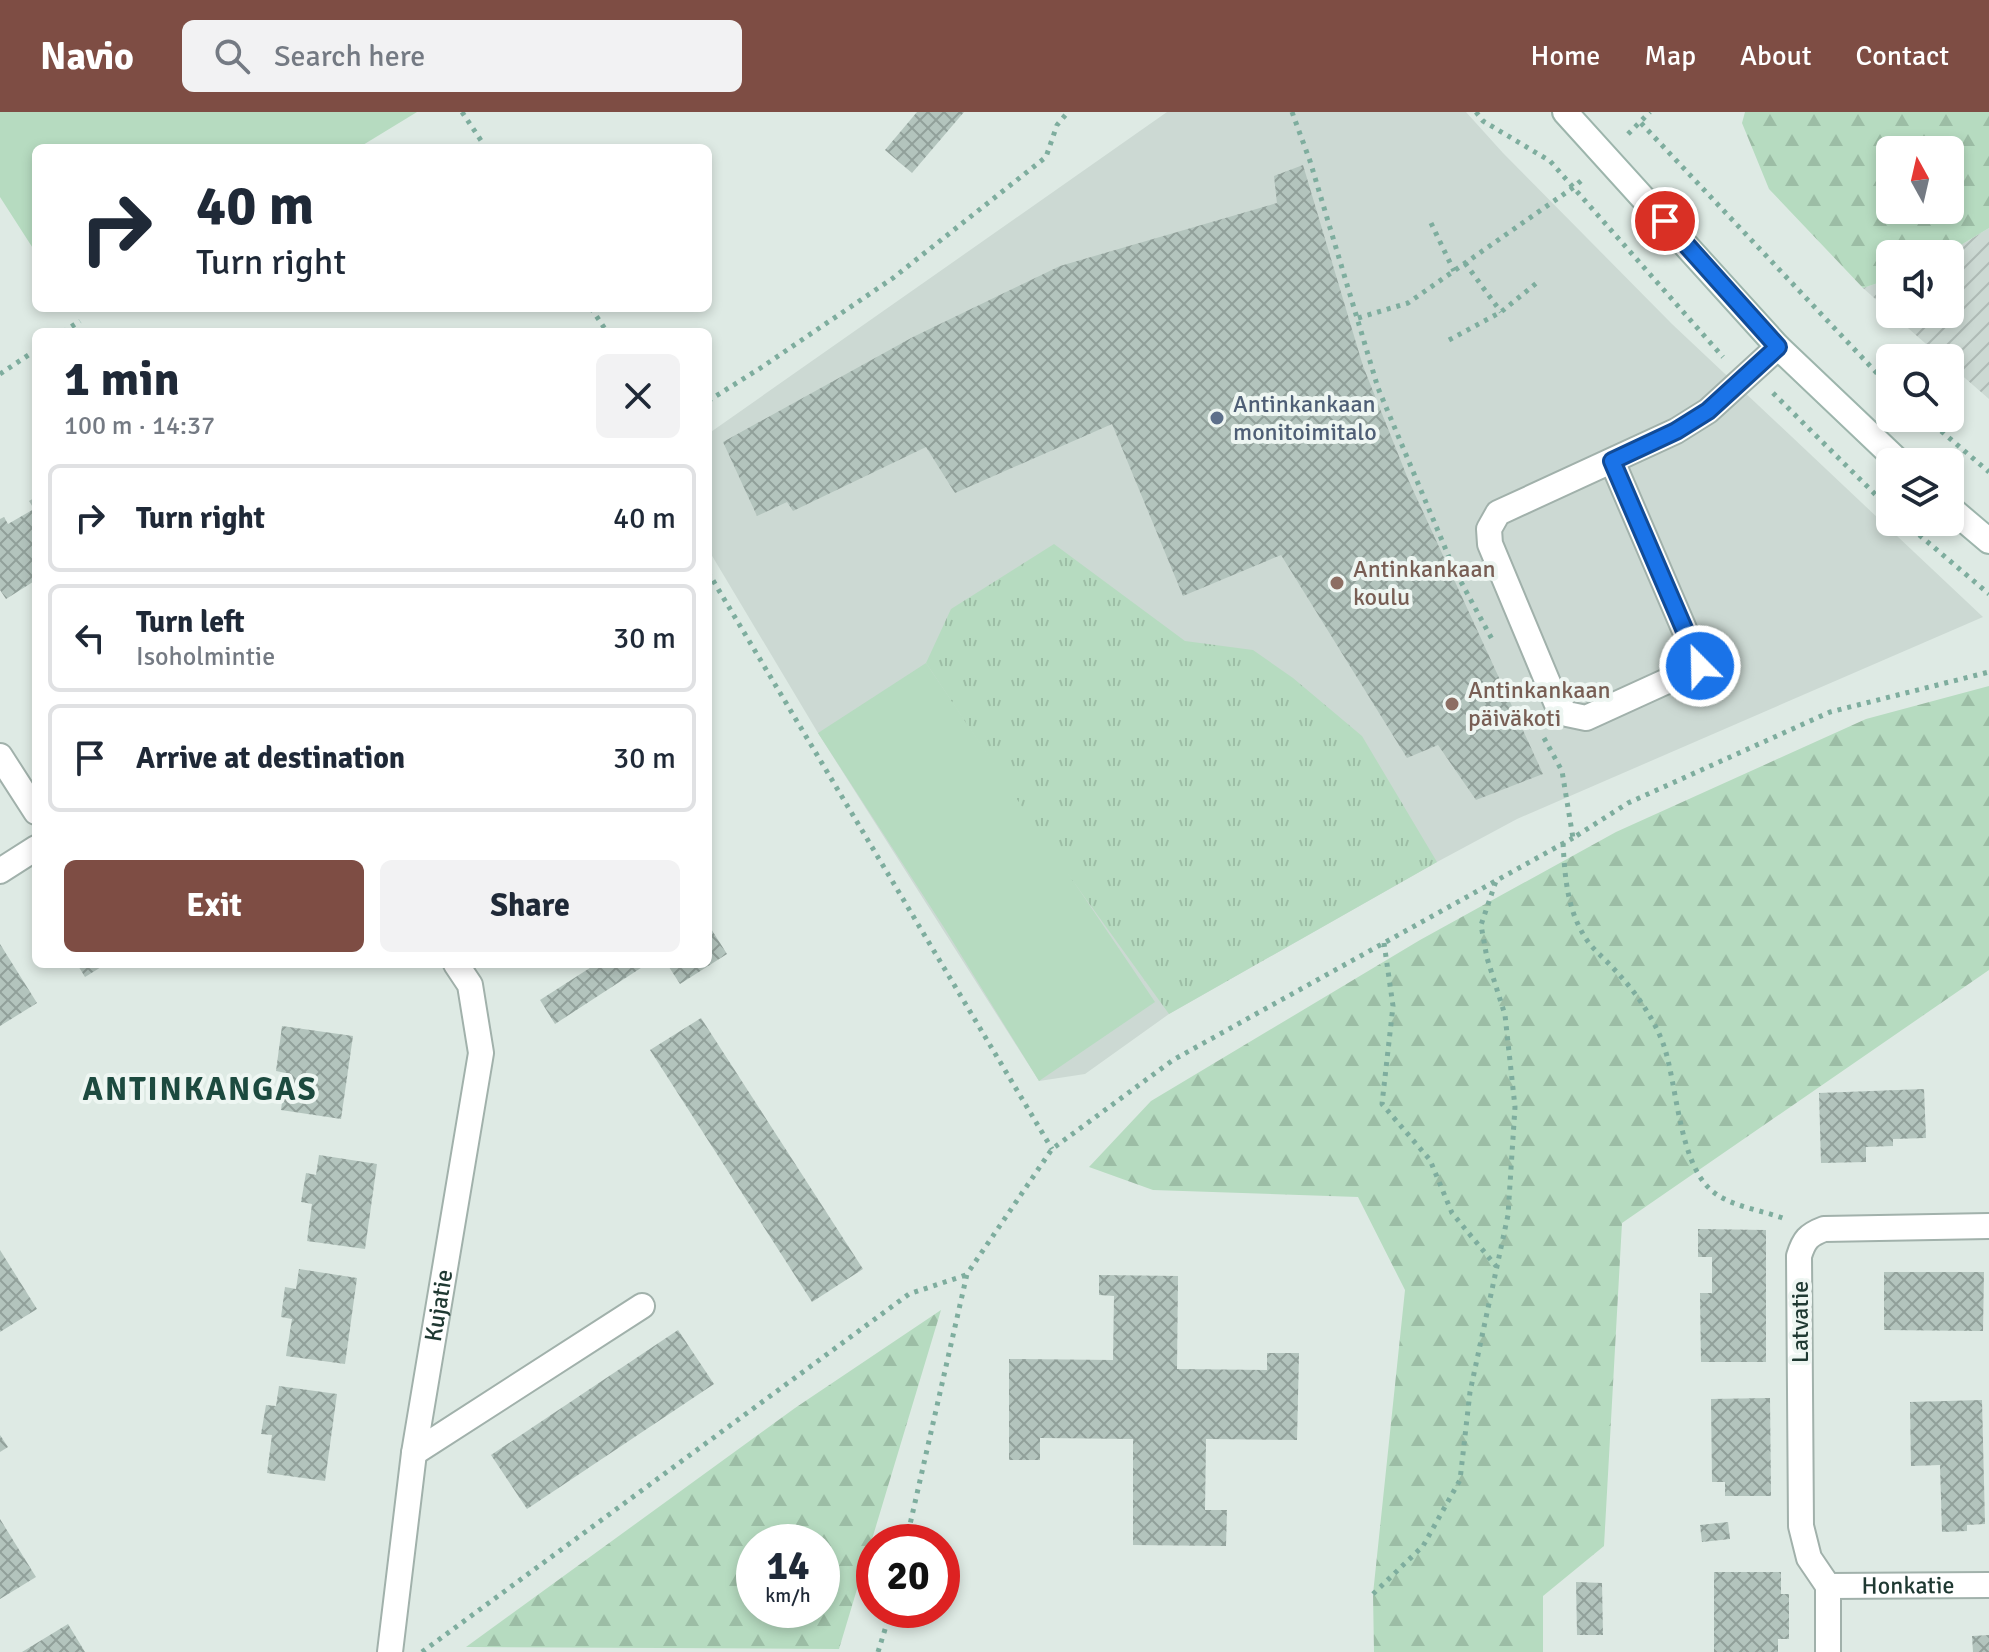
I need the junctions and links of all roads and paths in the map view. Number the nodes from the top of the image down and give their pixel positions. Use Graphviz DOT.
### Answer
graph roads {
  1 [pos="462,112"];
  2 [pos="1068,112"];
  3 [pos="1292,112"];
  4 [pos="1476,112"];
  5 [pos="1565,112"];
  6 [pos="1641,123"];
  7 [pos="483,144"];
  8 [pos="1574,187"];
  9 [pos="1431,223"];
  10 [pos="1465,263"];
  11 [pos="1454,271"];
  12 [pos="1539,281"];
  13 [pos="1501,312"];
  14 [pos="1358,318"];
  15 [pos="80,321"];
  16 [pos="69,328"];
  17 [pos="1449,340"];
  18 [pos="1778,347"];
  19 [pos="32,353"];
  20 [pos="1751,370"];
  21 [pos="1876,372"];
  22 [pos="0,374"];
  23 [pos="712,398"];
  24 [pos="1942,432"];
  25 [pos="1884,448"];
  26 [pos="1612,461"];
  27 [pos="1989,472"];
  28 [pos="1876,495"];
  29 [pos="1964,520"];
  30 [pos="1921,536"];
  31 [pos="1989,541"];
  32 [pos="712,579"];
  33 [pos="1989,594"];
  34 [pos="1497,650"];
  35 [pos="1989,672"];
  36 [pos="1540,731"];
  37 [pos="0,756"];
  38 [pos="32,806"];
  39 [pos="1573,838"];
  40 [pos="1563,843"];
  41 [pos="32,851"];
  42 [pos="0,871"];
  43 [pos="1497,880"];
  44 [pos="1384,943"];
  45 [pos="459,968"];
  46 [pos="1052,1149"];
  47 [pos="1989,1226"];
  48 [pos="1810,1234"];
  49 [pos="1497,1266"];
  50 [pos="967,1274"];
  51 [pos="642,1306"];
  52 [pos="414,1453"];
  53 [pos="910,1524"];
  54 [pos="1989,1585"];
  55 [pos="1828,1586"];
  56 [pos="1373,1594"];
  57 [pos="885,1628"];
  58 [pos="427,1649"];
  59 [pos="390,1652"];
  60 [pos="878,1652"];
  61 [pos="1828,1652"];
  1 -- 7 [label="path"];
  2 -- 23 [label="path"];
  3 -- 14 [label="path"];
  4 -- 8 [label="path"];
  5 -- 18 [label="street"];
  6 -- 21 [label="path"];
  8 -- 10 [label="path"];
  8 -- 20 [label="path"];
  9 -- 11 [label="path"];
  10 -- 11 [label="path"];
  10 -- 13 [label="path"];
  11 -- 14 [label="path"];
  12 -- 13 [label="path"];
  13 -- 17 [label="path"];
  14 -- 34 [label="path"];
  15 -- 16 [label="path"];
  18 -- 20 [label="street"];
  18 -- 25 [label="street"];
  19 -- 22 [label="path"];
  20 -- 26 [label="street"];
  20 -- 28 [label="path"];
  24 -- 27 [label="path"];
  26 -- 26 [label="street"];
  29 -- 31 [label="street"];
  30 -- 33 [label="path"];
  32 -- 46 [label="path"];
  35 -- 39 [label="path"];
  36 -- 39 [label="path"];
  37 -- 38 [label="street"];
  39 -- 40 [label="path"];
  40 -- 43 [label="path"];
  40 -- 48 [label="path"];
  41 -- 42 [label="street"];
  43 -- 44 [label="path"];
  43 -- 49 [label="path"];
  44 -- 46 [label="path"];
  44 -- 49 [label="path"];
  45 -- 52 [label="street, Kujatie"];
  46 -- 50 [label="path"];
  47 -- 48 [label="street"];
  48 -- 55 [label="street, Latvatie"];
  49 -- 56 [label="path"];
  50 -- 53 [label="path"];
  50 -- 58 [label="path"];
  51 -- 52 [label="street"];
  52 -- 59 [label="street, Kujatie"];
  54 -- 55 [label="street, Honkatie"];
  55 -- 61 [label="street"];
  57 -- 60 [label="path"];
}
